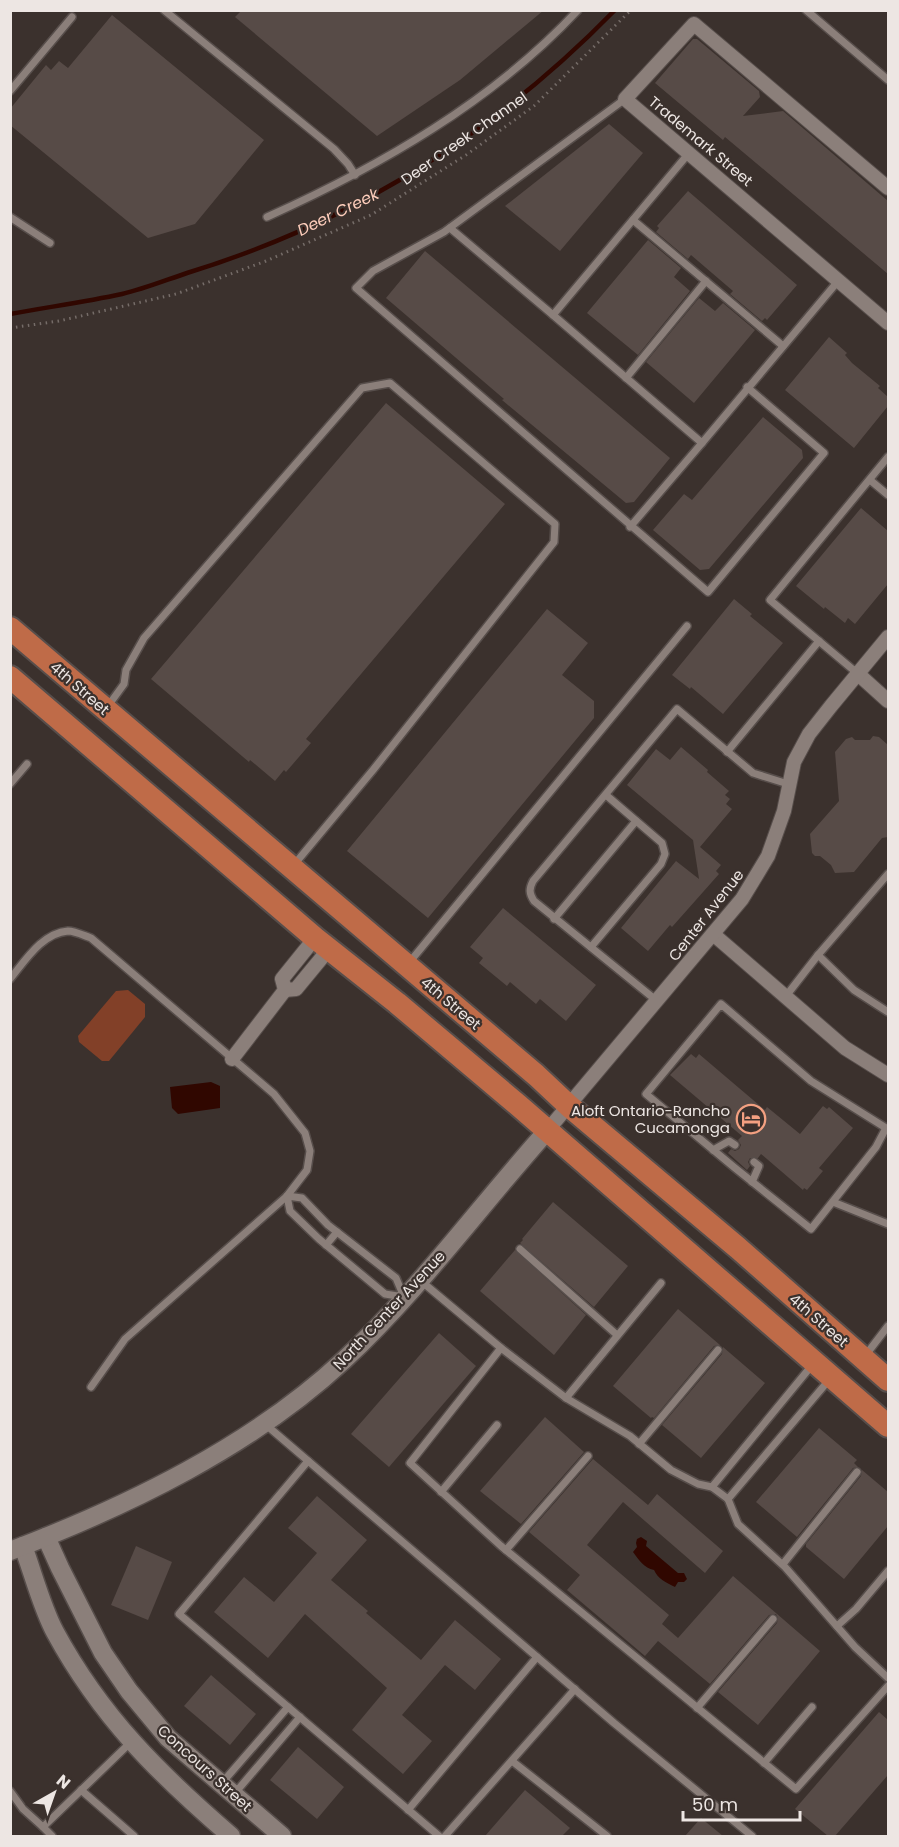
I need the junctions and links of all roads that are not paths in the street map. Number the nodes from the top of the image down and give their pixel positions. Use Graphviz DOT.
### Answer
graph roads {
  1 [pos="164,10"];
  2 [pos="578,10"];
  3 [pos="806,10"];
  4 [pos="72,17"];
  5 [pos="888,80"];
  6 [pos="10,91"];
  7 [pos="625,99"];
  8 [pos="689,153"];
  9 [pos="355,175"];
  10 [pos="888,188"];
  11 [pos="10,217"];
  12 [pos="267,217"];
  13 [pos="633,220"];
  14 [pos="450,228"];
  15 [pos="50,243"];
  16 [pos="839,280"];
  17 [pos="706,281"];
  18 [pos="553,315"];
  19 [pos="888,323"];
  20 [pos="783,345"];
  21 [pos="626,378"];
  22 [pos="747,387"];
  23 [pos="702,443"];
  24 [pos="888,458"];
  25 [pos="870,480"];
  26 [pos="888,495"];
  27 [pos="630,527"];
  28 [pos="687,626"];
  29 [pos="10,628"];
  30 [pos="888,637"];
  31 [pos="819,641"];
  32 [pos="857,673"];
  33 [pos="10,677"];
  34 [pos="888,700"];
  35 [pos="106,710"];
  36 [pos="727,752"];
  37 [pos="27,764"];
  38 [pos="10,784"];
  39 [pos="788,784"];
  40 [pos="606,795"];
  41 [pos="636,821"];
  42 [pos="292,868"];
  43 [pos="888,874"];
  44 [pos="555,919"];
  45 [pos="714,934"];
  46 [pos="322,944"];
  47 [pos="591,947"];
  48 [pos="818,955"];
  49 [pos="406,966"];
  50 [pos="10,979"];
  51 [pos="786,996"];
  52 [pos="657,1001"];
  53 [pos="888,1012"];
  54 [pos="232,1059"];
  55 [pos="888,1075"];
  56 [pos="568,1106"];
  57 [pos="547,1131"];
  58 [pos="735,1145"];
  59 [pos="713,1150"];
  60 [pos="754,1162"];
  61 [pos="752,1182"];
  62 [pos="287,1196"];
  63 [pos="833,1202"];
  64 [pos="888,1224"];
  65 [pos="336,1232"];
  66 [pos="326,1245"];
  67 [pos="520,1249"];
  68 [pos="420,1280"];
  69 [pos="661,1283"];
  70 [pos="404,1297"];
  71 [pos="888,1326"];
  72 [pos="617,1335"];
  73 [pos="501,1348"];
  74 [pos="718,1350"];
  75 [pos="863,1358"];
  76 [pos="814,1362"];
  77 [pos="832,1378"];
  78 [pos="888,1380"];
  79 [pos="91,1387"];
  80 [pos="566,1398"];
  81 [pos="265,1424"];
  82 [pos="497,1425"];
  83 [pos="888,1426"];
  84 [pos="639,1444"];
  85 [pos="588,1456"];
  86 [pos="308,1461"];
  87 [pos="857,1472"];
  88 [pos="712,1487"];
  89 [pos="441,1492"];
  90 [pos="728,1499"];
  91 [pos="46,1537"];
  92 [pos="17,1549"];
  93 [pos="506,1550"];
  94 [pos="783,1564"];
  95 [pos="888,1571"];
  96 [pos="773,1619"];
  97 [pos="837,1626"];
  98 [pos="537,1657"];
  99 [pos="888,1678"];
  100 [pos="888,1686"];
  101 [pos="575,1689"];
  102 [pos="288,1707"];
  103 [pos="812,1707"];
  104 [pos="697,1708"];
  105 [pos="300,1717"];
  106 [pos="131,1742"];
  107 [pos="512,1761"];
  108 [pos="764,1763"];
  109 [pos="227,1789"];
  110 [pos="81,1790"];
  111 [pos="10,1791"];
  112 [pos="408,1810"];
  113 [pos="43,1827"];
  114 [pos="602,1835"];
  115 [pos="52,1836"];
  116 [pos="134,1836"];
  117 [pos="231,1836"];
  118 [pos="282,1836"];
  119 [pos="439,1836"];
  120 [pos="445,1836"];
  121 [pos="752,1836"];
  1 -- 9 [label="lane"];
  2 -- 9 [label="lane"];
  3 -- 5 [label="lane"];
  4 -- 6 [label="lane"];
  7 -- 8 [label="street, Trademark Street"];
  7 -- 10 [label="street, Trademark Street"];
  7 -- 14 [label="lane"];
  8 -- 13 [label="lane"];
  8 -- 16 [label="street, Trademark Street"];
  9 -- 12 [label="lane"];
  11 -- 15 [label="lane"];
  13 -- 17 [label="lane"];
  13 -- 18 [label="lane"];
  14 -- 18 [label="lane"];
  14 -- 27 [label="lane"];
  16 -- 19 [label="street, Trademark Street"];
  16 -- 20 [label="lane"];
  17 -- 20 [label="lane"];
  17 -- 21 [label="lane"];
  18 -- 21 [label="lane"];
  20 -- 22 [label="lane"];
  21 -- 23 [label="lane"];
  22 -- 23 [label="lane"];
  22 -- 27 [label="lane"];
  23 -- 27 [label="lane"];
  24 -- 25 [label="lane"];
  25 -- 26 [label="lane"];
  25 -- 31 [label="lane"];
  28 -- 49 [label="lane"];
  29 -- 35 [label="main road, 4th Street"];
  30 -- 32 [label="street, Center Avenue"];
  31 -- 32 [label="lane"];
  31 -- 36 [label="lane"];
  32 -- 34 [label="street"];
  32 -- 39 [label="street, Center Avenue"];
  33 -- 46 [label="main road"];
  35 -- 42 [label="main road, 4th Street"];
  35 -- 42 [label="lane"];
  36 -- 39 [label="lane"];
  36 -- 40 [label="lane"];
  37 -- 38 [label="lane"];
  39 -- 45 [label="street, Center Avenue"];
  40 -- 41 [label="lane"];
  40 -- 44 [label="lane"];
  41 -- 44 [label="lane"];
  41 -- 47 [label="lane"];
  42 -- 49 [label="main road, 4th Street"];
  43 -- 48 [label="lane"];
  44 -- 47 [label="lane"];
  45 -- 51 [label="street"];
  45 -- 52 [label="street, Center Avenue"];
  46 -- 54 [label="street"];
  46 -- 57 [label="main road"];
  47 -- 52 [label="lane"];
  48 -- 51 [label="lane"];
  48 -- 53 [label="lane"];
  49 -- 56 [label="main road, 4th Street"];
  50 -- 54 [label="lane"];
  51 -- 55 [label="street"];
  52 -- 56 [label="street, Center Avenue"];
  54 -- 62 [label="lane"];
  56 -- 57 [label="street, Center Avenue"];
  56 -- 75 [label="main road, 4th Street"];
  57 -- 68 [label="street, North Center Avenue"];
  57 -- 76 [label="main road"];
  58 -- 59 [label="lane"];
  59 -- 61 [label="lane"];
  59 -- 63 [label="lane"];
  60 -- 61 [label="lane"];
  61 -- 63 [label="lane"];
  62 -- 65 [label="lane"];
  62 -- 66 [label="lane"];
  62 -- 79 [label="lane"];
  63 -- 64 [label="lane"];
  65 -- 66 [label="lane"];
  65 -- 70 [label="lane"];
  66 -- 70 [label="lane"];
  67 -- 72 [label="lane"];
  68 -- 70 [label="street, North Center Avenue"];
  68 -- 73 [label="lane"];
  69 -- 72 [label="lane"];
  70 -- 81 [label="street, North Center Avenue"];
  71 -- 75 [label="lane"];
  72 -- 80 [label="lane"];
  73 -- 80 [label="lane"];
  73 -- 89 [label="lane"];
  74 -- 84 [label="lane"];
  75 -- 78 [label="main road, 4th Street"];
  76 -- 77 [label="main road"];
  76 -- 88 [label="lane"];
  77 -- 83 [label="main road"];
  77 -- 90 [label="lane"];
  80 -- 84 [label="lane"];
  81 -- 86 [label="lane"];
  81 -- 91 [label="street, North Center Avenue"];
  82 -- 89 [label="lane"];
  84 -- 88 [label="lane"];
  85 -- 93 [label="lane"];
  86 -- 98 [label="lane"];
  86 -- 102 [label="lane"];
  87 -- 94 [label="lane"];
  88 -- 90 [label="lane"];
  89 -- 93 [label="lane"];
  90 -- 94 [label="lane"];
  91 -- 92 [label="street, North Center Avenue"];
  91 -- 109 [label="street, Concours Street"];
  92 -- 106 [label="street, Concours Street"];
  93 -- 104 [label="lane"];
  94 -- 97 [label="lane"];
  95 -- 97 [label="lane"];
  96 -- 104 [label="lane"];
  97 -- 99 [label="lane"];
  98 -- 101 [label="lane"];
  98 -- 112 [label="lane"];
  100 -- 108 [label="lane"];
  101 -- 107 [label="lane"];
  101 -- 121 [label="lane"];
  102 -- 105 [label="lane"];
  102 -- 109 [label="lane"];
  103 -- 108 [label="lane"];
  104 -- 108 [label="lane"];
  105 -- 109 [label="lane"];
  105 -- 112 [label="lane"];
  106 -- 110 [label="lane"];
  106 -- 117 [label="street, Concours Street"];
  107 -- 114 [label="lane"];
  107 -- 120 [label="lane"];
  109 -- 118 [label="street, Concours Street"];
  110 -- 113 [label="lane"];
  110 -- 116 [label="lane"];
  111 -- 113 [label="lane"];
  112 -- 119 [label="lane"];
  113 -- 115 [label="lane"];
}
